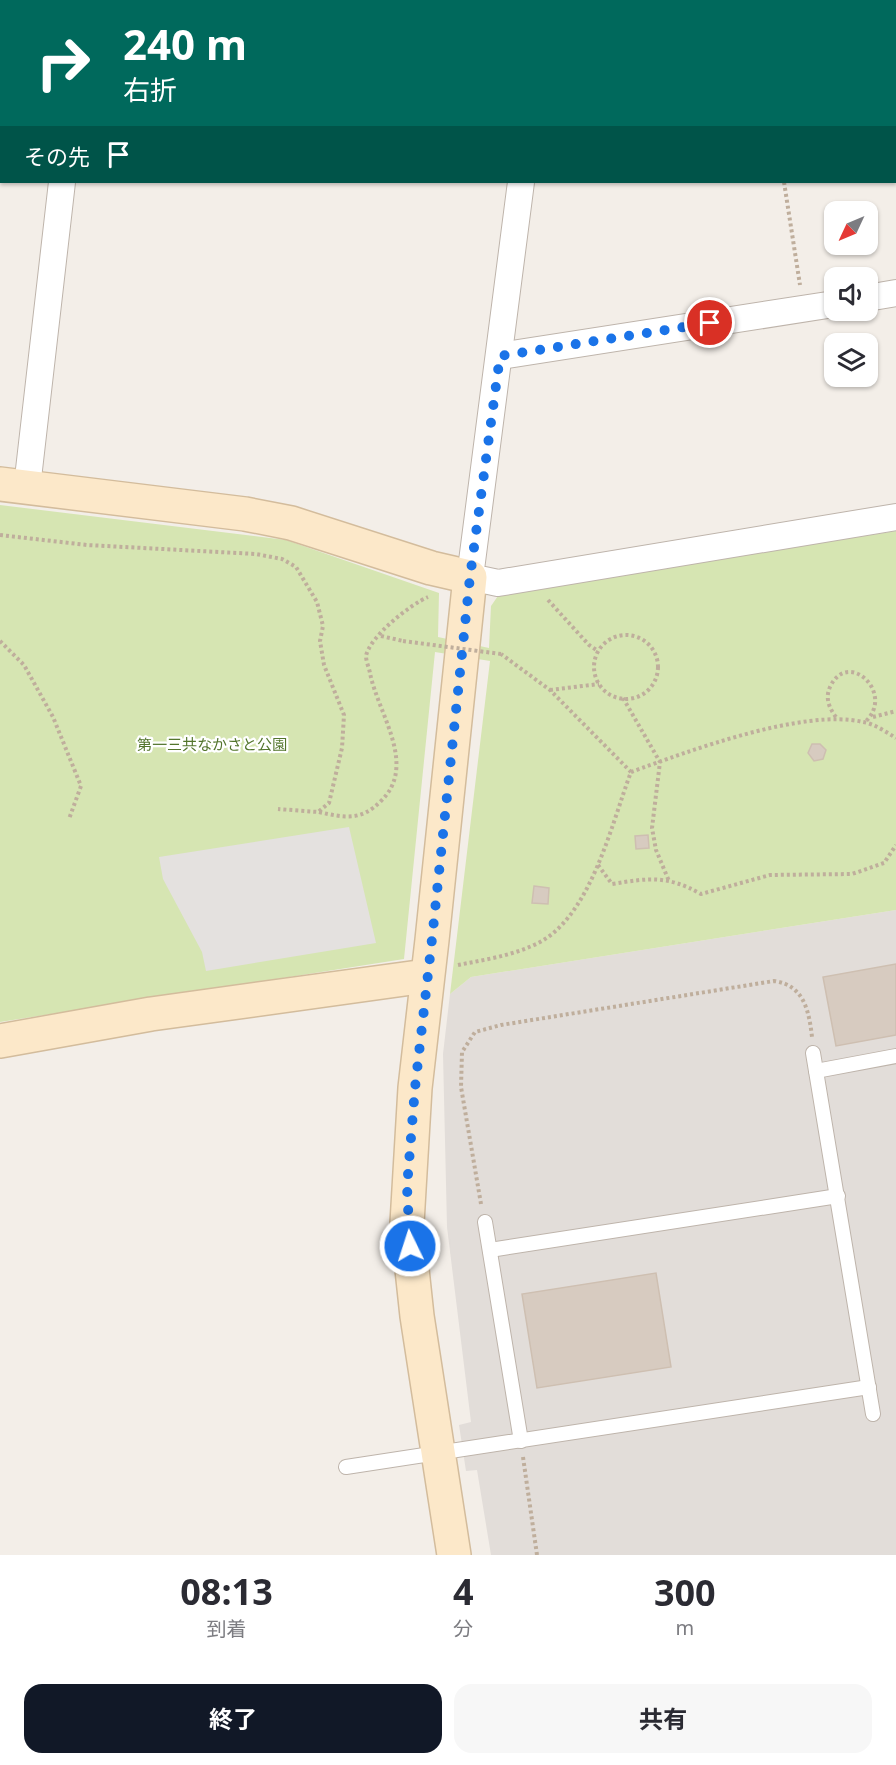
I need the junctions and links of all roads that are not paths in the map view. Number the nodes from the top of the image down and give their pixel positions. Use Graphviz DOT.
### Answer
graph roads {
  1 [pos="62,183"];
  2 [pos="521,183"];
  3 [pos="896,293"];
  4 [pos="878,296"];
  5 [pos="824,306"];
  6 [pos="500,356"];
  7 [pos="13,485"];
  8 [pos="896,517"];
  9 [pos="470,577"];
  10 [pos="426,976"];
  11 [pos="0,1041"];
  12 [pos="813,1053"];
  13 [pos="896,1056"];
  14 [pos="816,1071"];
  15 [pos="838,1196"];
  16 [pos="485,1222"];
  17 [pos="490,1250"];
  18 [pos="869,1387"];
  19 [pos="873,1414"];
  20 [pos="521,1441"];
  21 [pos="437,1451"];
  22 [pos="346,1467"];
  23 [pos="454,1555"];
  1 -- 7 [label="street"];
  2 -- 6 [label="street"];
  3 -- 4 [label="street"];
  5 -- 6 [label="street"];
  6 -- 9 [label="street"];
  7 -- 9 [label="street"];
  8 -- 9 [label="street"];
  9 -- 10 [label="street"];
  10 -- 11 [label="street"];
  10 -- 21 [label="street"];
  12 -- 14 [label="lane"];
  13 -- 14 [label="lane"];
  14 -- 15 [label="lane"];
  15 -- 17 [label="lane"];
  15 -- 18 [label="lane"];
  16 -- 17 [label="lane"];
  17 -- 20 [label="lane"];
  18 -- 19 [label="lane"];
  18 -- 20 [label="lane"];
  20 -- 21 [label="lane"];
  21 -- 22 [label="lane"];
  21 -- 23 [label="street"];
}
